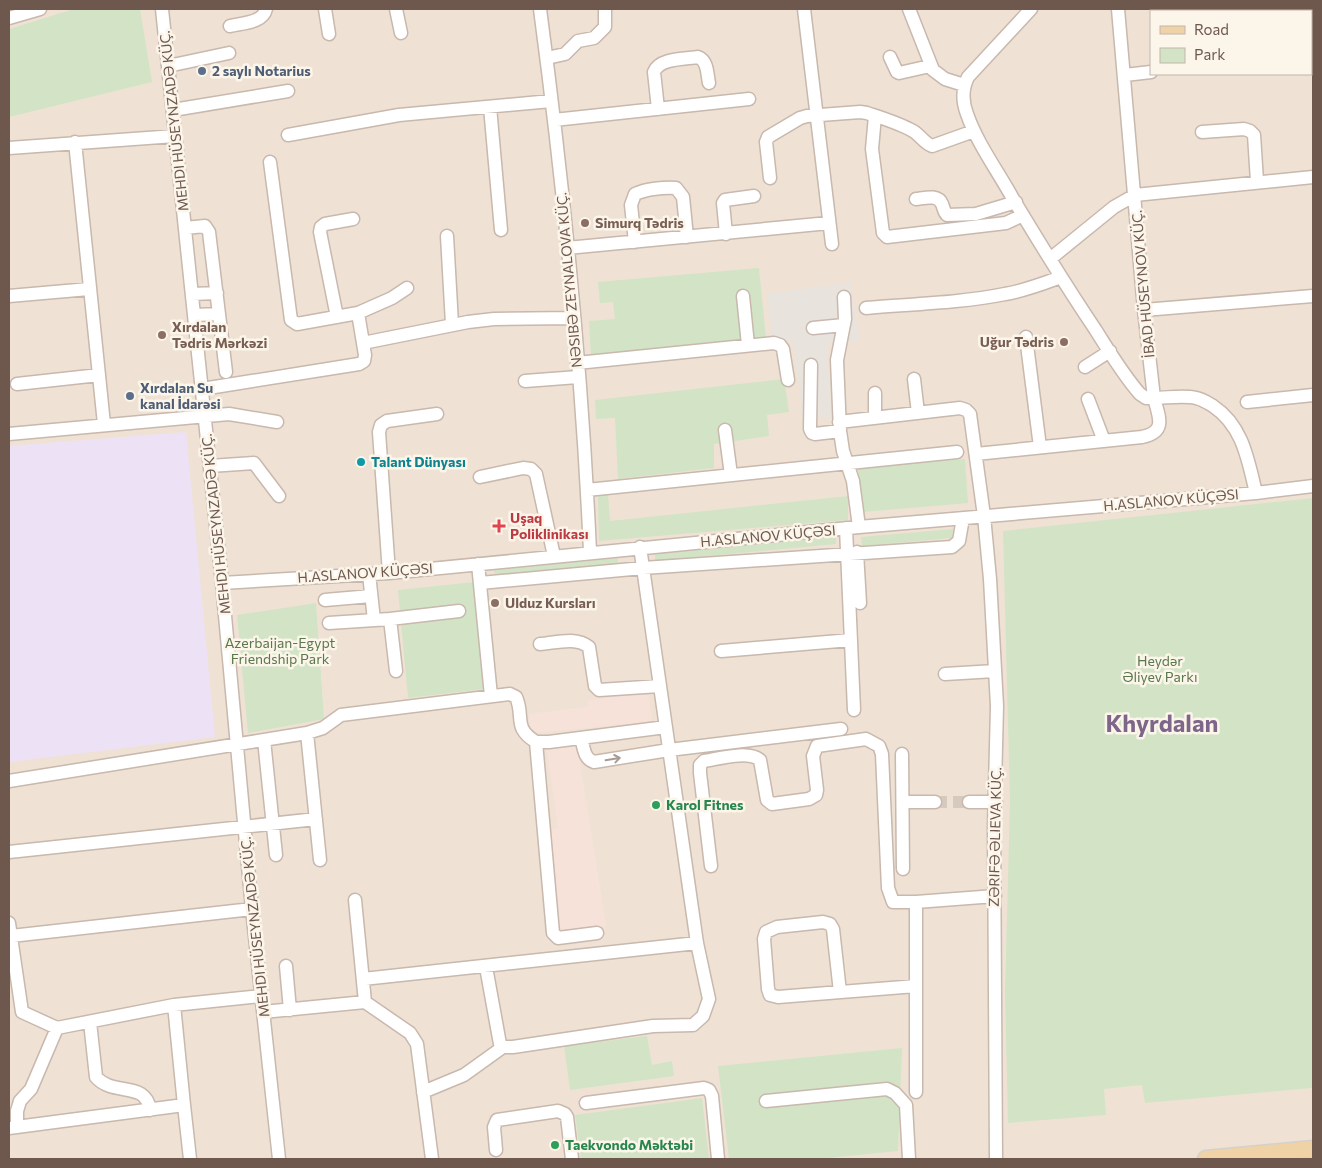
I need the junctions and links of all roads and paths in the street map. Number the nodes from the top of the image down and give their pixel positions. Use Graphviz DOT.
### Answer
graph roads {
  1 [pos="40,9"];
  2 [pos="162,9"];
  3 [pos="266,9"];
  4 [pos="325,9"];
  5 [pos="396,9"];
  6 [pos="540,9"];
  7 [pos="605,9"];
  8 [pos="804,9"];
  9 [pos="1031,9"];
  10 [pos="1118,9"];
  11 [pos="912,10"];
  12 [pos="9,18"];
  13 [pos="230,26"];
  14 [pos="401,33"];
  15 [pos="329,34"];
  16 [pos="229,53"];
  17 [pos="890,56"];
  18 [pos="547,58"];
  19 [pos="168,66"];
  20 [pos="930,66"];
  21 [pos="1150,72"];
  22 [pos="1124,75"];
  23 [pos="709,84"];
  24 [pos="964,85"];
  25 [pos="288,92"];
  26 [pos="749,98"];
  27 [pos="551,101"];
  28 [pos="490,107"];
  29 [pos="658,109"];
  30 [pos="173,110"];
  31 [pos="817,114"];
  32 [pos="875,116"];
  33 [pos="554,120"];
  34 [pos="974,131"];
  35 [pos="1202,132"];
  36 [pos="288,135"];
  37 [pos="175,136"];
  38 [pos="75,142"];
  39 [pos="9,148"];
  40 [pos="270,162"];
  41 [pos="1313,177"];
  42 [pos="770,178"];
  43 [pos="1258,182"];
  44 [pos="1135,195"];
  45 [pos="754,196"];
  46 [pos="916,199"];
  47 [pos="1016,202"];
  48 [pos="1023,215"];
  49 [pos="353,219"];
  50 [pos="829,223"];
  51 [pos="185,228"];
  52 [pos="501,230"];
  53 [pos="726,234"];
  54 [pos="447,236"];
  55 [pos="687,237"];
  56 [pos="634,242"];
  57 [pos="832,244"];
  58 [pos="567,248"];
  59 [pos="1050,259"];
  60 [pos="1061,277"];
  61 [pos="407,288"];
  62 [pos="90,289"];
  63 [pos="216,293"];
  64 [pos="192,294"];
  65 [pos="9,296"];
  66 [pos="743,296"];
  67 [pos="1313,296"];
  68 [pos="844,297"];
  69 [pos="866,308"];
  70 [pos="1144,310"];
  71 [pos="358,313"];
  72 [pos="219,314"];
  73 [pos="194,315"];
  74 [pos="337,317"];
  75 [pos="573,318"];
  76 [pos="452,324"];
  77 [pos="844,325"];
  78 [pos="813,328"];
  79 [pos="1026,337"];
  80 [pos="363,343"];
  81 [pos="748,345"];
  82 [pos="1110,351"];
  83 [pos="577,363"];
  84 [pos="811,365"];
  85 [pos="1085,367"];
  86 [pos="226,372"];
  87 [pos="99,375"];
  88 [pos="578,377"];
  89 [pos="914,379"];
  90 [pos="788,380"];
  91 [pos="525,381"];
  92 [pos="17,384"];
  93 [pos="202,389"];
  94 [pos="875,393"];
  95 [pos="1313,395"];
  96 [pos="1154,398"];
  97 [pos="1088,399"];
  98 [pos="1247,402"];
  99 [pos="918,413"];
  100 [pos="437,414"];
  101 [pos="205,416"];
  102 [pos="875,418"];
  103 [pos="278,422"];
  104 [pos="104,424"];
  105 [pos="839,427"];
  106 [pos="725,430"];
  107 [pos="9,434"];
  108 [pos="1104,441"];
  109 [pos="1040,447"];
  110 [pos="958,452"];
  111 [pos="976,454"];
  112 [pos="848,462"];
  113 [pos="210,466"];
  114 [pos="731,475"];
  115 [pos="480,477"];
  116 [pos="1313,486"];
  117 [pos="587,490"];
  118 [pos="1256,493"];
  119 [pos="279,496"];
  120 [pos="984,516"];
  121 [pos="963,518"];
  122 [pos="852,528"];
  123 [pos="640,547"];
  124 [pos="590,552"];
  125 [pos="852,553"];
  126 [pos="554,556"];
  127 [pos="478,564"];
  128 [pos="643,568"];
  129 [pos="389,572"];
  130 [pos="369,574"];
  131 [pos="222,583"];
  132 [pos="480,583"];
  133 [pos="371,596"];
  134 [pos="326,600"];
  135 [pos="860,603"];
  136 [pos="459,612"];
  137 [pos="390,619"];
  138 [pos="374,620"];
  139 [pos="328,624"];
  140 [pos="851,640"];
  141 [pos="540,644"];
  142 [pos="721,651"];
  143 [pos="396,671"];
  144 [pos="994,671"];
  145 [pos="945,674"];
  146 [pos="660,686"];
  147 [pos="491,696"];
  148 [pos="854,710"];
  149 [pos="666,727"];
  150 [pos="841,729"];
  151 [pos="308,733"];
  152 [pos="581,738"];
  153 [pos="264,740"];
  154 [pos="536,742"];
  155 [pos="237,745"];
  156 [pos="669,750"];
  157 [pos="902,754"];
  158 [pos="9,781"];
  159 [pos="903,802"];
  160 [pos="935,802"];
  161 [pos="969,802"];
  162 [pos="996,802"];
  163 [pos="316,819"];
  164 [pos="273,824"];
  165 [pos="245,827"];
  166 [pos="9,852"];
  167 [pos="276,856"];
  168 [pos="320,860"];
  169 [pos="711,866"];
  170 [pos="903,869"];
  171 [pos="994,896"];
  172 [pos="355,900"];
  173 [pos="916,902"];
  174 [pos="252,909"];
  175 [pos="9,923"];
  176 [pos="597,933"];
  177 [pos="11,936"];
  178 [pos="697,943"];
  179 [pos="286,966"];
  180 [pos="486,967"];
  181 [pos="363,979"];
  182 [pos="916,986"];
  183 [pos="840,992"];
  184 [pos="261,996"];
  185 [pos="365,1002"];
  186 [pos="174,1005"];
  187 [pos="290,1010"];
  188 [pos="263,1012"];
  189 [pos="90,1022"];
  190 [pos="57,1028"];
  191 [pos="503,1047"];
  192 [pos="423,1092"];
  193 [pos="916,1092"];
  194 [pos="766,1101"];
  195 [pos="586,1103"];
  196 [pos="184,1105"];
  197 [pos="150,1110"];
  198 [pos="13,1128"];
  199 [pos="1313,1148"];
  200 [pos="496,1150"];
  201 [pos="190,1159"];
  202 [pos="278,1159"];
  203 [pos="432,1159"];
  204 [pos="572,1159"];
  205 [pos="718,1159"];
  206 [pos="908,1159"];
  207 [pos="996,1159"];
  208 [pos="1206,1159"];
  1 -- 12 [label="street"];
  2 -- 19 [label="street, MEHDI HÜSEYNZADƏ KÜÇ."];
  3 -- 13 [label="street"];
  4 -- 15 [label="street"];
  5 -- 14 [label="street"];
  6 -- 18 [label="street, NƏSIBƏ ZEYNALOVA KÜÇ."];
  7 -- 18 [label="street"];
  8 -- 31 [label="street"];
  9 -- 24 [label="street"];
  10 -- 22 [label="street, İBAD HÜSEYNOV KÜÇ."];
  11 -- 20 [label="street"];
  16 -- 19 [label="street"];
  17 -- 20 [label="street"];
  18 -- 27 [label="street, NƏSIBƏ ZEYNALOVA KÜÇ."];
  19 -- 30 [label="street, MEHDI HÜSEYNZADƏ KÜÇ."];
  20 -- 24 [label="street"];
  21 -- 22 [label="street"];
  22 -- 44 [label="street, İBAD HÜSEYNOV KÜÇ."];
  23 -- 29 [label="street"];
  24 -- 34 [label="street"];
  25 -- 30 [label="street"];
  26 -- 29 [label="street"];
  27 -- 28 [label="street"];
  27 -- 33 [label="street, NƏSIBƏ ZEYNALOVA KÜÇ."];
  28 -- 36 [label="street"];
  28 -- 52 [label="street"];
  29 -- 33 [label="street"];
  30 -- 37 [label="street, MEHDI HÜSEYNZADƏ KÜÇ."];
  31 -- 32 [label="street"];
  31 -- 42 [label="street"];
  31 -- 50 [label="street"];
  32 -- 34 [label="street"];
  32 -- 48 [label="street"];
  33 -- 58 [label="street, NƏSIBƏ ZEYNALOVA KÜÇ."];
  34 -- 47 [label="street"];
  35 -- 43 [label="street"];
  37 -- 38 [label="street"];
  37 -- 51 [label="street, MEHDI HÜSEYNZADƏ KÜÇ."];
  38 -- 39 [label="street"];
  38 -- 62 [label="street"];
  40 -- 74 [label="street"];
  41 -- 43 [label="street"];
  43 -- 44 [label="street"];
  44 -- 59 [label="street"];
  44 -- 70 [label="street, İBAD HÜSEYNOV KÜÇ."];
  45 -- 53 [label="street"];
  46 -- 47 [label="street"];
  47 -- 48 [label="street"];
  48 -- 59 [label="street"];
  49 -- 74 [label="street"];
  50 -- 53 [label="street"];
  50 -- 57 [label="street"];
  51 -- 63 [label="street"];
  51 -- 64 [label="street, MEHDI HÜSEYNZADƏ KÜÇ."];
  53 -- 55 [label="street"];
  54 -- 76 [label="street"];
  55 -- 56 [label="street"];
  55 -- 56 [label="street"];
  56 -- 58 [label="street"];
  58 -- 75 [label="street, NƏSIBƏ ZEYNALOVA KÜÇ."];
  59 -- 60 [label="street"];
  60 -- 69 [label="street"];
  60 -- 82 [label="street"];
  61 -- 71 [label="street"];
  62 -- 65 [label="street"];
  62 -- 87 [label="street"];
  63 -- 64 [label="street"];
  63 -- 72 [label="street"];
  64 -- 73 [label="street, MEHDI HÜSEYNZADƏ KÜÇ."];
  66 -- 81 [label="street"];
  67 -- 70 [label="street"];
  68 -- 77 [label="street"];
  70 -- 96 [label="street, İBAD HÜSEYNOV KÜÇ."];
  71 -- 74 [label="street"];
  71 -- 80 [label="street"];
  72 -- 73 [label="street"];
  72 -- 86 [label="street"];
  73 -- 93 [label="street, MEHDI HÜSEYNZADƏ KÜÇ."];
  75 -- 76 [label="street"];
  75 -- 83 [label="street, NƏSIBƏ ZEYNALOVA KÜÇ."];
  76 -- 80 [label="street"];
  77 -- 78 [label="street"];
  77 -- 105 [label="street"];
  79 -- 109 [label="street"];
  80 -- 93 [label="street"];
  81 -- 83 [label="street"];
  81 -- 90 [label="street"];
  82 -- 85 [label="street"];
  82 -- 96 [label="street"];
  83 -- 88 [label="street, NƏSIBƏ ZEYNALOVA KÜÇ."];
  84 -- 105 [label="street"];
  87 -- 92 [label="street"];
  87 -- 104 [label="street"];
  88 -- 91 [label="street"];
  88 -- 117 [label="street, NƏSIBƏ ZEYNALOVA KÜÇ."];
  89 -- 99 [label="street"];
  93 -- 101 [label="street, MEHDI HÜSEYNZADƏ KÜÇ."];
  94 -- 102 [label="street"];
  95 -- 98 [label="street"];
  96 -- 108 [label="street, İBAD HÜSEYNOV KÜÇ."];
  96 -- 118 [label="street"];
  97 -- 108 [label="street"];
  99 -- 102 [label="street"];
  99 -- 111 [label="street, ZƏRIFƏ ƏLIEVA KÜÇ."];
  100 -- 129 [label="street"];
  101 -- 103 [label="street"];
  101 -- 104 [label="street"];
  101 -- 113 [label="street, MEHDI HÜSEYNZADƏ KÜÇ."];
  102 -- 105 [label="street"];
  104 -- 107 [label="street"];
  105 -- 112 [label="street"];
  106 -- 114 [label="street"];
  108 -- 109 [label="street"];
  109 -- 111 [label="street"];
  110 -- 112 [label="street"];
  111 -- 120 [label="street, ZƏRIFƏ ƏLIEVA KÜÇ."];
  112 -- 114 [label="street"];
  112 -- 122 [label="street"];
  113 -- 119 [label="street"];
  113 -- 131 [label="street, MEHDI HÜSEYNZADƏ KÜÇ."];
  114 -- 117 [label="street"];
  115 -- 126 [label="street"];
  116 -- 118 [label="street, H.ASLANOV KÜÇƏSI"];
  117 -- 124 [label="street, NƏSIBƏ ZEYNALOVA KÜÇ."];
  118 -- 120 [label="street, H.ASLANOV KÜÇƏSI"];
  120 -- 121 [label="street, H.ASLANOV KÜÇƏSI"];
  120 -- 144 [label="street, ZƏRIFƏ ƏLIEVA KÜÇ."];
  121 -- 122 [label="street, H.ASLANOV KÜÇƏSI"];
  121 -- 125 [label="street"];
  122 -- 123 [label="street, H.ASLANOV KÜÇƏSI"];
  122 -- 125 [label="street"];
  123 -- 124 [label="street, H.ASLANOV KÜÇƏSI"];
  123 -- 128 [label="street"];
  124 -- 126 [label="street, H.ASLANOV KÜÇƏSI"];
  125 -- 128 [label="street"];
  125 -- 135 [label="street"];
  125 -- 140 [label="street"];
  126 -- 127 [label="street, H.ASLANOV KÜÇƏSI"];
  127 -- 129 [label="street, H.ASLANOV KÜÇƏSI"];
  127 -- 132 [label="street"];
  128 -- 132 [label="street"];
  128 -- 146 [label="street"];
  129 -- 130 [label="street, H.ASLANOV KÜÇƏSI"];
  130 -- 131 [label="street, H.ASLANOV KÜÇƏSI"];
  130 -- 133 [label="street"];
  131 -- 155 [label="street, MEHDI HÜSEYNZADƏ KÜÇ."];
  132 -- 147 [label="street"];
  133 -- 134 [label="street"];
  133 -- 138 [label="street"];
  136 -- 137 [label="street"];
  137 -- 138 [label="street"];
  137 -- 143 [label="street"];
  138 -- 139 [label="street"];
  140 -- 142 [label="street"];
  140 -- 148 [label="street"];
  141 -- 146 [label="street"];
  144 -- 145 [label="street"];
  144 -- 162 [label="street, ZƏRIFƏ ƏLIEVA KÜÇ."];
  146 -- 149 [label="street"];
  147 -- 151 [label="street"];
  147 -- 154 [label="street"];
  149 -- 152 [label="street"];
  149 -- 156 [label="street"];
  150 -- 156 [label="street"];
  151 -- 153 [label="street"];
  151 -- 163 [label="street"];
  152 -- 154 [label="street"];
  152 -- 156 [label="street, one-way"];
  153 -- 155 [label="street"];
  153 -- 164 [label="street"];
  154 -- 176 [label="street"];
  155 -- 158 [label="street"];
  155 -- 165 [label="street, MEHDI HÜSEYNZADƏ KÜÇ."];
  156 -- 178 [label="street"];
  157 -- 159 [label="street"];
  159 -- 160 [label="street"];
  159 -- 170 [label="street"];
  161 -- 162 [label="street"];
  162 -- 171 [label="street, ZƏRIFƏ ƏLIEVA KÜÇ."];
  163 -- 164 [label="street"];
  163 -- 168 [label="street"];
  164 -- 165 [label="street"];
  164 -- 167 [label="street"];
  165 -- 166 [label="street"];
  165 -- 174 [label="street, MEHDI HÜSEYNZADƏ KÜÇ."];
  169 -- 173 [label="street"];
  171 -- 173 [label="street"];
  171 -- 207 [label="street, ZƏRIFƏ ƏLIEVA KÜÇ."];
  172 -- 181 [label="street"];
  173 -- 182 [label="street"];
  174 -- 177 [label="street"];
  174 -- 184 [label="street, MEHDI HÜSEYNZADƏ KÜÇ."];
  175 -- 177 [label="street"];
  177 -- 190 [label="street"];
  178 -- 180 [label="street"];
  178 -- 191 [label="street"];
  179 -- 187 [label="street"];
  180 -- 181 [label="street"];
  180 -- 191 [label="street"];
  181 -- 185 [label="street"];
  182 -- 183 [label="street"];
  182 -- 193 [label="street"];
  183 -- 183 [label="street"];
  184 -- 186 [label="street"];
  184 -- 188 [label="street, MEHDI HÜSEYNZADƏ KÜÇ."];
  185 -- 187 [label="street"];
  185 -- 192 [label="street"];
  186 -- 189 [label="street"];
  186 -- 196 [label="street"];
  187 -- 188 [label="street"];
  188 -- 202 [label="street, MEHDI HÜSEYNZADƏ KÜÇ."];
  189 -- 190 [label="street"];
  189 -- 197 [label="street"];
  190 -- 198 [label="street"];
  191 -- 192 [label="street"];
  192 -- 203 [label="street"];
  194 -- 206 [label="street"];
  195 -- 205 [label="street"];
  196 -- 197 [label="street"];
  196 -- 201 [label="street"];
  197 -- 198 [label="street"];
  199 -- 208 [label="main road"];
  200 -- 204 [label="street"];
}
